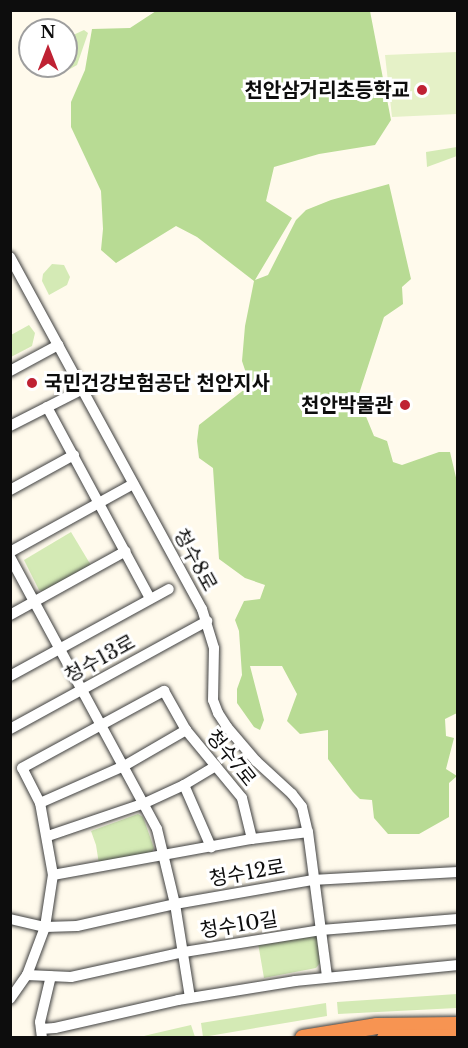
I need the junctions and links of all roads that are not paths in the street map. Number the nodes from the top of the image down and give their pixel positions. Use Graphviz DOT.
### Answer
graph roads {
  1 [pos="10,257"];
  2 [pos="58,345"];
  3 [pos="10,371"];
  4 [pos="81,390"];
  5 [pos="47,406"];
  6 [pos="10,426"];
  7 [pos="74,455"];
  8 [pos="133,484"];
  9 [pos="10,490"];
  10 [pos="99,502"];
  11 [pos="126,551"];
  12 [pos="10,555"];
  13 [pos="169,589"];
  14 [pos="150,598"];
  15 [pos="34,602"];
  16 [pos="10,615"];
  17 [pos="207,621"];
  18 [pos="60,649"];
  19 [pos="10,676"];
  20 [pos="81,690"];
  21 [pos="102,725"];
  22 [pos="10,729"];
  23 [pos="186,730"];
  24 [pos="124,766"];
  25 [pos="216,766"];
  26 [pos="184,785"];
  27 [pos="40,803"];
  28 [pos="145,803"];
  29 [pos="308,832"];
  30 [pos="48,836"];
  31 [pos="252,839"];
  32 [pos="211,847"];
  33 [pos="165,854"];
  34 [pos="458,872"];
  35 [pos="54,875"];
  36 [pos="312,880"];
  37 [pos="175,904"];
  38 [pos="10,919"];
  39 [pos="458,919"];
  40 [pos="45,927"];
  41 [pos="321,930"];
  42 [pos="184,952"];
  43 [pos="458,964"];
  44 [pos="27,975"];
  45 [pos="51,976"];
  46 [pos="327,977"];
  47 [pos="190,998"];
  48 [pos="10,999"];
  49 [pos="458,1025"];
  50 [pos="42,1033"];
  51 [pos="458,1037"];
  52 [pos="303,1038"];
  53 [pos="385,1038"];
  1 -- 2 [label="street, 청수8로"];
  2 -- 3 [label="street"];
  2 -- 4 [label="street, 청수8로"];
  4 -- 5 [label="street"];
  4 -- 8 [label="street, 청수8로"];
  5 -- 6 [label="street"];
  5 -- 7 [label="street"];
  7 -- 9 [label="street"];
  7 -- 10 [label="street"];
  8 -- 10 [label="street"];
  8 -- 17 [label="street, 청수8로"];
  10 -- 11 [label="street"];
  10 -- 12 [label="street"];
  11 -- 14 [label="street"];
  11 -- 15 [label="street"];
  12 -- 15 [label="street"];
  13 -- 14 [label="street"];
  14 -- 18 [label="street"];
  15 -- 16 [label="street"];
  15 -- 18 [label="street"];
  17 -- 20 [label="street, 청수13로"];
  17 -- 29 [label="street, 청수8로"];
  18 -- 19 [label="street"];
  18 -- 20 [label="street"];
  20 -- 21 [label="street"];
  20 -- 22 [label="street, 청수13로"];
  21 -- 23 [label="street, 청수7로"];
  21 -- 24 [label="street"];
  21 -- 27 [label="street"];
  23 -- 24 [label="street, 청수7로"];
  23 -- 25 [label="street, 청수7로"];
  24 -- 27 [label="street, 청수7로"];
  24 -- 28 [label="street"];
  25 -- 26 [label="street"];
  25 -- 31 [label="street, 청수7로"];
  26 -- 28 [label="street"];
  26 -- 32 [label="street"];
  27 -- 30 [label="street"];
  28 -- 30 [label="street"];
  28 -- 33 [label="street"];
  29 -- 31 [label="street"];
  29 -- 36 [label="street, 청수8로"];
  30 -- 35 [label="street"];
  31 -- 32 [label="street"];
  32 -- 33 [label="street"];
  33 -- 35 [label="street"];
  33 -- 37 [label="street"];
  34 -- 36 [label="street, 청수12로"];
  35 -- 40 [label="street"];
  36 -- 37 [label="street, 청수12로"];
  36 -- 41 [label="street, 청수8로"];
  37 -- 40 [label="street, 청수12로"];
  37 -- 42 [label="street"];
  38 -- 40 [label="street, 청수12로"];
  39 -- 41 [label="street, 청수10길"];
  40 -- 44 [label="street"];
  41 -- 42 [label="street, 청수10길"];
  41 -- 46 [label="street, 청수8로"];
  42 -- 45 [label="street, 청수10길"];
  42 -- 47 [label="street"];
  43 -- 46 [label="street"];
  44 -- 45 [label="street, 청수10길"];
  44 -- 48 [label="street"];
  45 -- 50 [label="street"];
  46 -- 47 [label="street"];
  47 -- 50 [label="street"];
  49 -- 52 [label="highway"];
  51 -- 53 [label="highway"];
}
